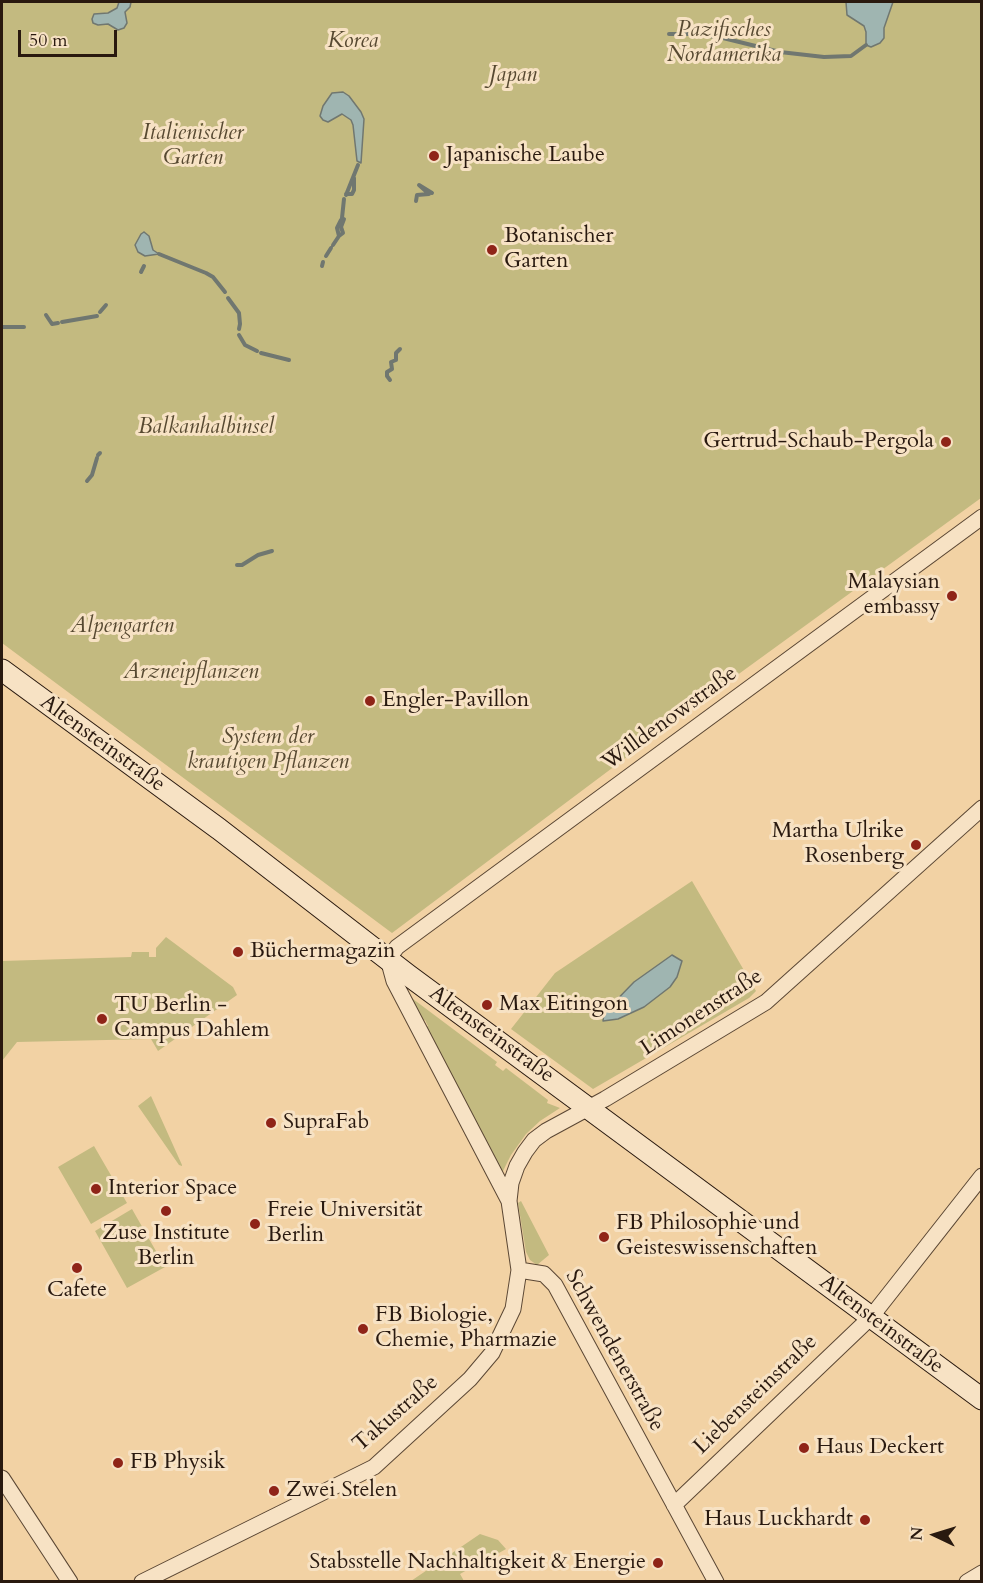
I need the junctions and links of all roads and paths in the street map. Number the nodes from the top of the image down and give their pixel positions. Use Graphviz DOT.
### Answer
graph roads {
  1 [pos="980,521"];
  2 [pos="2,670"];
  3 [pos="981,808"];
  4 [pos="388,959"];
  5 [pos="589,1107"];
  6 [pos="981,1176"];
  7 [pos="509,1202"];
  8 [pos="519,1270"];
  9 [pos="871,1317"];
  10 [pos="981,1399"];
  11 [pos="2,1478"];
  12 [pos="674,1505"];
  13 [pos="981,1573"];
  14 [pos="70,1581"];
  15 [pos="142,1581"];
  16 [pos="716,1581"];
  17 [pos="967,1581"];
  1 -- 4 [label="street, Willdenowstraße"];
  2 -- 4 [label="main road, Altensteinstraße"];
  3 -- 5 [label="street, Limonenstraße"];
  4 -- 5 [label="main road, Altensteinstraße"];
  4 -- 7 [label="street"];
  5 -- 7 [label="street, Limonenstraße"];
  5 -- 9 [label="main road, Altensteinstraße"];
  6 -- 9 [label="street, Liebensteinstraße"];
  7 -- 8 [label="street"];
  8 -- 12 [label="street, Schwendenerstraße"];
  8 -- 15 [label="street, Takustraße"];
  9 -- 10 [label="main road, Altensteinstraße"];
  9 -- 12 [label="street, Liebensteinstraße"];
  11 -- 14 [label="street"];
  12 -- 16 [label="street, Schwendenerstraße"];
  13 -- 17 [label="street"];
}
